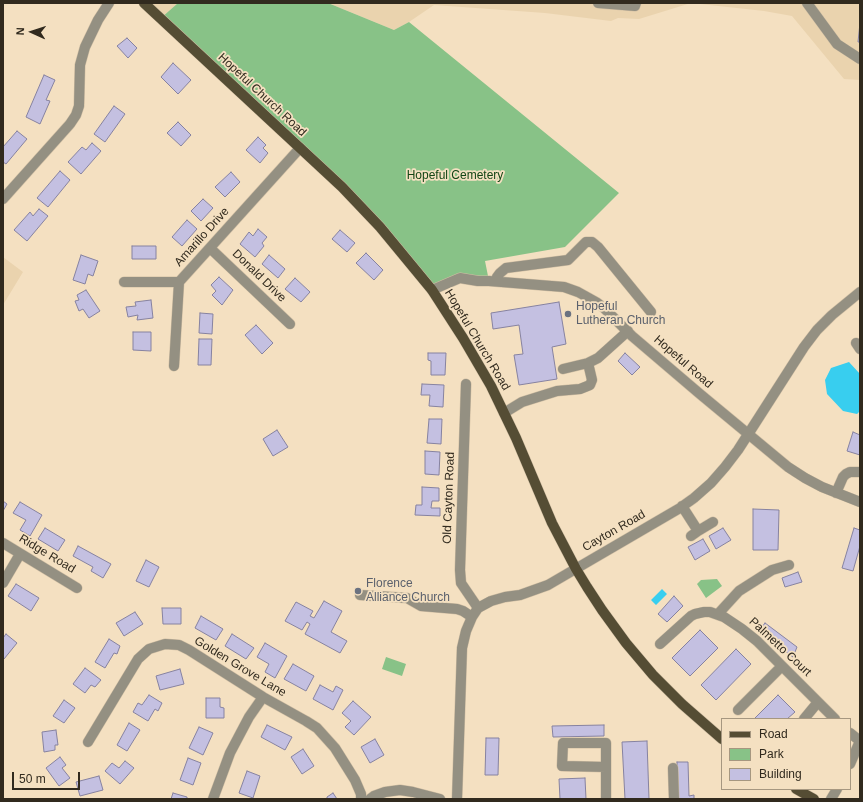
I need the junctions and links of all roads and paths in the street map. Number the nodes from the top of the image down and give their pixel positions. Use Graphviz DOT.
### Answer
graph roads {
  1 [pos="109,3"];
  2 [pos="144,3"];
  3 [pos="598,3"];
  4 [pos="636,3"];
  5 [pos="807,3"];
  6 [pos="860,59"];
  7 [pos="300,148"];
  8 [pos="3,199"];
  9 [pos="210,248"];
  10 [pos="496,281"];
  11 [pos="124,282"];
  12 [pos="179,282"];
  13 [pos="432,290"];
  14 [pos="860,292"];
  15 [pos="651,312"];
  16 [pos="290,324"];
  17 [pos="628,331"];
  18 [pos="588,363"];
  19 [pos="174,366"];
  20 [pos="563,369"];
  21 [pos="466,384"];
  22 [pos="504,413"];
  23 [pos="748,434"];
  24 [pos="860,472"];
  25 [pos="836,493"];
  26 [pos="860,502"];
  27 [pos="682,506"];
  28 [pos="713,522"];
  29 [pos="3,543"];
  30 [pos="20,554"];
  31 [pos="789,565"];
  32 [pos="576,569"];
  33 [pos="3,583"];
  34 [pos="77,588"];
  35 [pos="360,595"];
  36 [pos="478,608"];
  37 [pos="718,614"];
  38 [pos="472,617"];
  39 [pos="660,644"];
  40 [pos="782,666"];
  41 [pos="264,697"];
  42 [pos="818,702"];
  43 [pos="738,710"];
  44 [pos="805,718"];
  45 [pos="834,718"];
  46 [pos="851,734"];
  47 [pos="721,738"];
  48 [pos="860,741"];
  49 [pos="88,742"];
  50 [pos="851,762"];
  51 [pos="606,767"];
  52 [pos="673,768"];
  53 [pos="798,790"];
  54 [pos="836,790"];
  55 [pos="213,799"];
  56 [pos="361,799"];
  57 [pos="370,799"];
  58 [pos="440,799"];
  59 [pos="457,799"];
  60 [pos="606,799"];
  61 [pos="674,799"];
  62 [pos="814,799"];
  63 [pos="831,799"];
  1 -- 8 [label="street"];
  2 -- 7 [label="main road, Hopeful Church Road"];
  3 -- 4 [label="street"];
  5 -- 6 [label="street"];
  7 -- 9 [label="street, Amarillo Drive"];
  7 -- 13 [label="main road, Hopeful Church Road"];
  9 -- 12 [label="street, Amarillo Drive"];
  9 -- 16 [label="street, Donald Drive"];
  10 -- 13 [label="street, Hopeful Road"];
  10 -- 15 [label="street"];
  10 -- 17 [label="street, Hopeful Road"];
  11 -- 12 [label="street"];
  12 -- 19 [label="street, Amarillo Drive"];
  13 -- 22 [label="main road, Hopeful Church Road"];
  14 -- 23 [label="street, Cayton Road"];
  17 -- 18 [label="street"];
  17 -- 23 [label="street, Hopeful Road"];
  18 -- 20 [label="street"];
  18 -- 22 [label="street"];
  21 -- 36 [label="street, Old Cayton Road"];
  22 -- 32 [label="main road, Hopeful Church Road"];
  23 -- 25 [label="street, Hopeful Road"];
  23 -- 27 [label="street, Cayton Road"];
  24 -- 25 [label="street"];
  25 -- 26 [label="street, Hopeful Road"];
  27 -- 28 [label="street"];
  27 -- 32 [label="street, Cayton Road"];
  29 -- 30 [label="street, Ridge Road"];
  30 -- 33 [label="street"];
  30 -- 34 [label="street, Ridge Road"];
  31 -- 37 [label="street"];
  32 -- 36 [label="street, Cayton Road"];
  32 -- 47 [label="main road, Hopeful Church Road"];
  35 -- 38 [label="street"];
  36 -- 38 [label="street"];
  37 -- 39 [label="street, Palmetto Court"];
  37 -- 40 [label="street, Palmetto Court"];
  38 -- 59 [label="street"];
  40 -- 42 [label="street, Palmetto Court"];
  40 -- 43 [label="street"];
  41 -- 49 [label="street, Golden Grove Lane"];
  41 -- 55 [label="street"];
  41 -- 56 [label="street, Golden Grove Lane"];
  42 -- 44 [label="street"];
  42 -- 45 [label="street, Palmetto Court"];
  46 -- 48 [label="street"];
  48 -- 50 [label="street"];
  51 -- 51 [label="street"];
  51 -- 60 [label="street"];
  52 -- 61 [label="street"];
  53 -- 62 [label="main road"];
  54 -- 63 [label="street"];
  57 -- 58 [label="street"];
}
